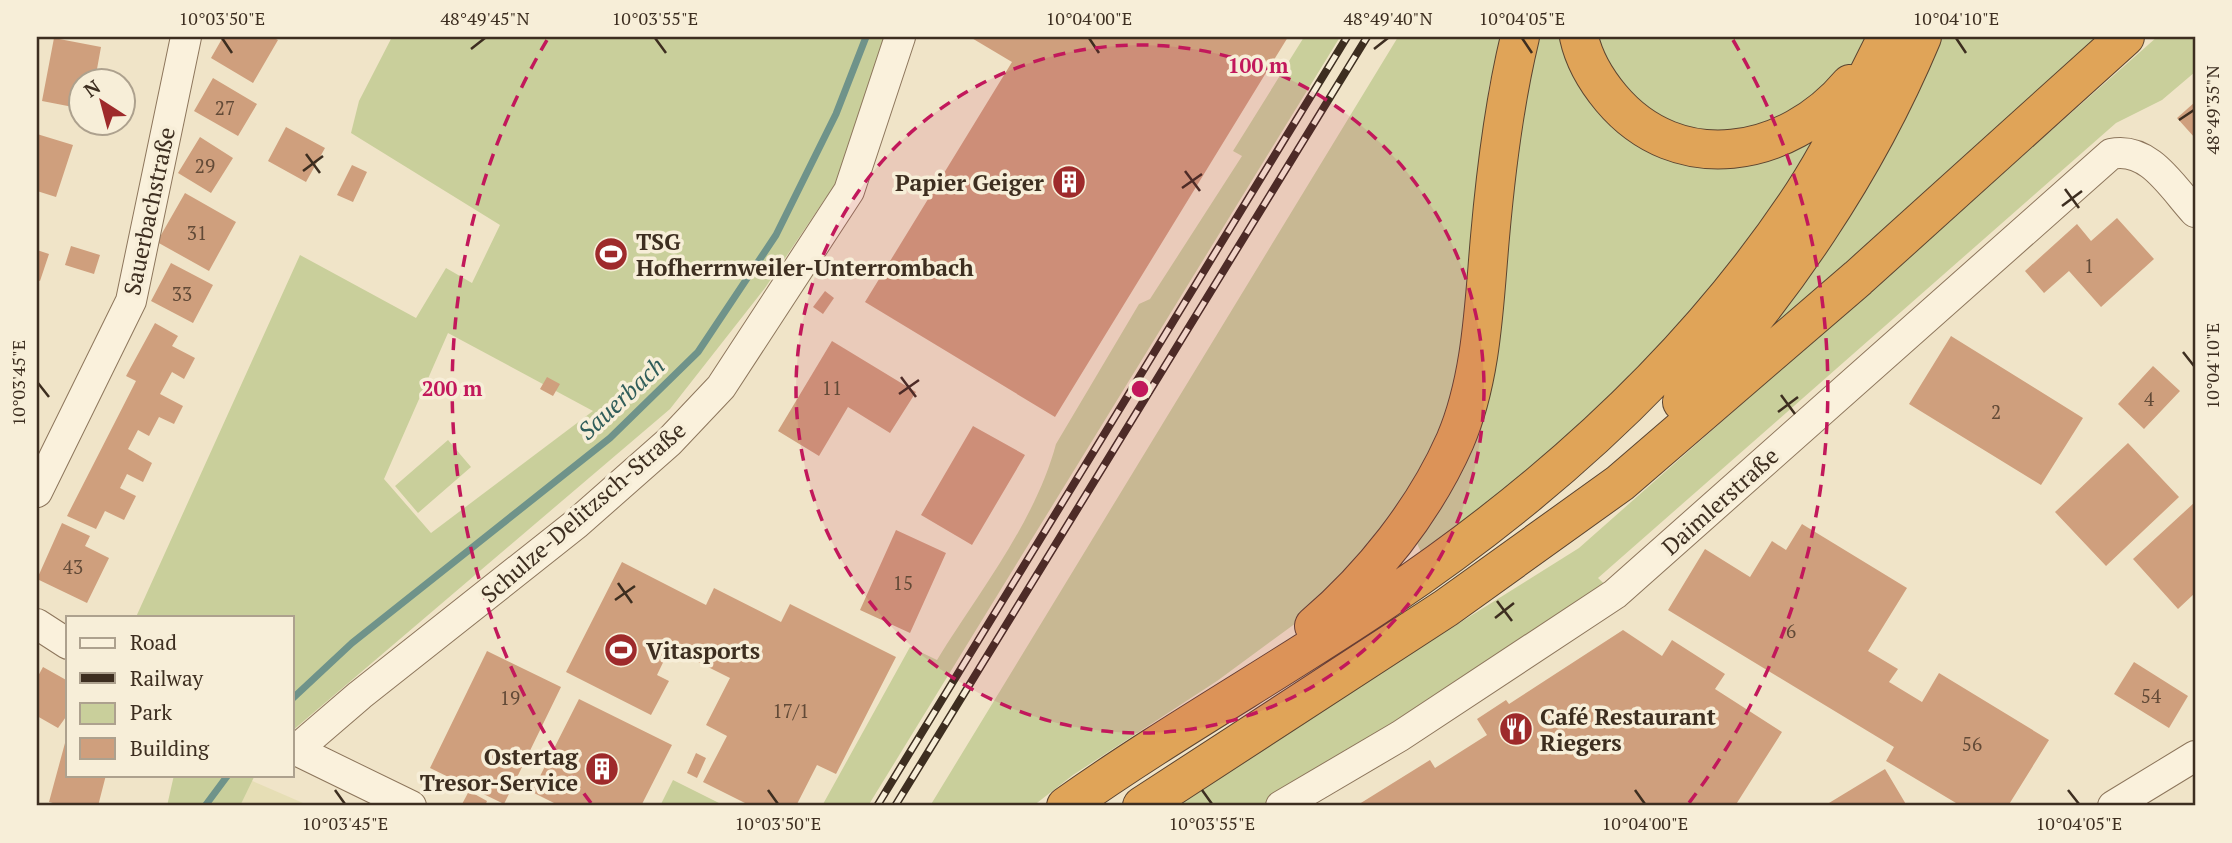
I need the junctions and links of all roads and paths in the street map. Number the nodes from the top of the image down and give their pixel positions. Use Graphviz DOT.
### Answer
graph roads {
  1 [pos="186,37"];
  2 [pos="900,37"];
  3 [pos="1520,37"];
  4 [pos="1579,37"];
  5 [pos="1885,37"];
  6 [pos="1922,37"];
  7 [pos="2125,37"];
  8 [pos="2195,212"];
  9 [pos="37,492"];
  10 [pos="1567,518"];
  11 [pos="37,624"];
  12 [pos="66,643"];
  13 [pos="1224,702"];
  14 [pos="294,749"];
  15 [pos="2195,757"];
  16 [pos="411,806"];
  17 [pos="1066,806"];
  18 [pos="1142,806"];
  19 [pos="1281,806"];
  20 [pos="2113,806"];
  1 -- 9 [label="street, Sauerbachstraße"];
  2 -- 14 [label="street, Schulze-Delitzsch-Straße"];
  3 -- 13 [label="highway"];
  4 -- 5 [label="highway"];
  5 -- 13 [label="highway"];
  6 -- 10 [label="highway"];
  7 -- 10 [label="highway"];
  8 -- 19 [label="street, Daimlerstraße"];
  10 -- 18 [label="highway"];
  11 -- 12 [label="street"];
  13 -- 17 [label="highway"];
  14 -- 16 [label="street"];
  15 -- 20 [label="street"];
}
